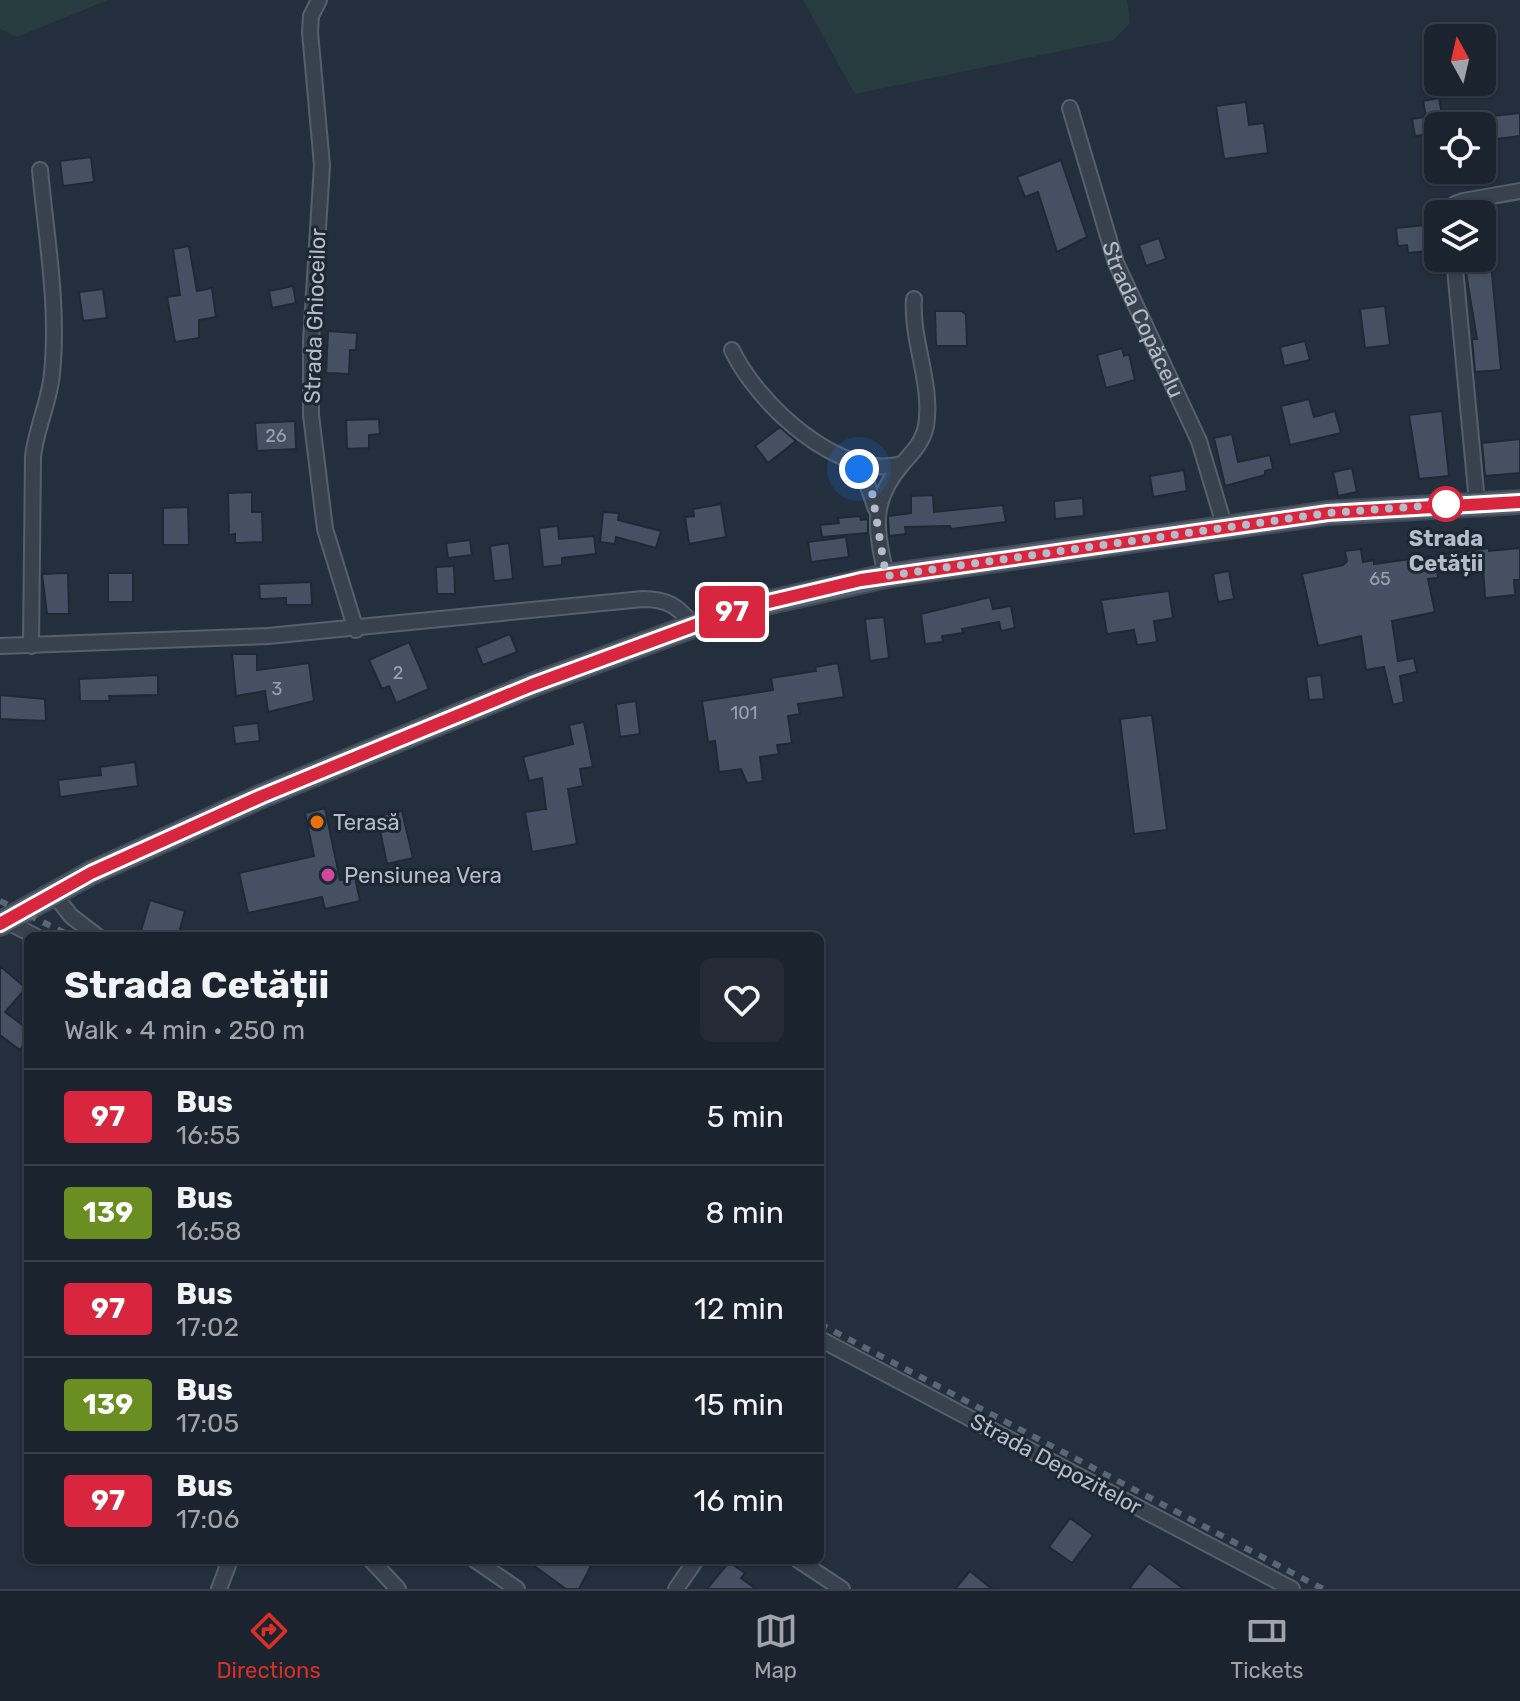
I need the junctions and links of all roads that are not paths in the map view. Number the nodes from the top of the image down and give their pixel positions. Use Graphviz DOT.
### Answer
graph roads {
  1 [pos="319,0"];
  2 [pos="1070,108"];
  3 [pos="40,170"];
  4 [pos="1520,191"];
  5 [pos="1469,200"];
  6 [pos="1455,272"];
  7 [pos="914,299"];
  8 [pos="732,350"];
  9 [pos="851,461"];
  10 [pos="902,464"];
  11 [pos="1477,502"];
  12 [pos="1520,502"];
  13 [pos="877,512"];
  14 [pos="1225,528"];
  15 [pos="886,576"];
  16 [pos="692,624"];
  17 [pos="356,630"];
  18 [pos="0,646"];
  19 [pos="31,646"];
  20 [pos="53,893"];
  21 [pos="3,923"];
  22 [pos="25,932"];
  23 [pos="92,932"];
  24 [pos="824,1341"];
  25 [pos="228,1564"];
  26 [pos="375,1564"];
  27 [pos="481,1564"];
  28 [pos="693,1564"];
  29 [pos="804,1564"];
  30 [pos="219,1589"];
  31 [pos="397,1589"];
  32 [pos="517,1589"];
  33 [pos="676,1589"];
  34 [pos="842,1589"];
  35 [pos="1292,1589"];
  1 -- 17 [label="street, Strada Ghioceilor"];
  2 -- 14 [label="street, Strada Copăcelu"];
  3 -- 19 [label="street"];
  4 -- 5 [label="street"];
  6 -- 11 [label="street"];
  7 -- 10 [label="street"];
  8 -- 9 [label="street"];
  9 -- 10 [label="street"];
  9 -- 13 [label="street"];
  10 -- 13 [label="street"];
  11 -- 12 [label="main road"];
  11 -- 14 [label="main road"];
  13 -- 15 [label="street"];
  14 -- 15 [label="main road"];
  15 -- 16 [label="main road"];
  16 -- 17 [label="street"];
  16 -- 20 [label="main road"];
  17 -- 19 [label="street"];
  18 -- 19 [label="street"];
  20 -- 21 [label="main road"];
  20 -- 23 [label="street"];
  21 -- 22 [label="street"];
  24 -- 35 [label="street, Strada Depozitelor"];
  25 -- 30 [label="street"];
  26 -- 31 [label="street"];
  27 -- 32 [label="street"];
  28 -- 33 [label="street"];
  29 -- 34 [label="street"];
}
